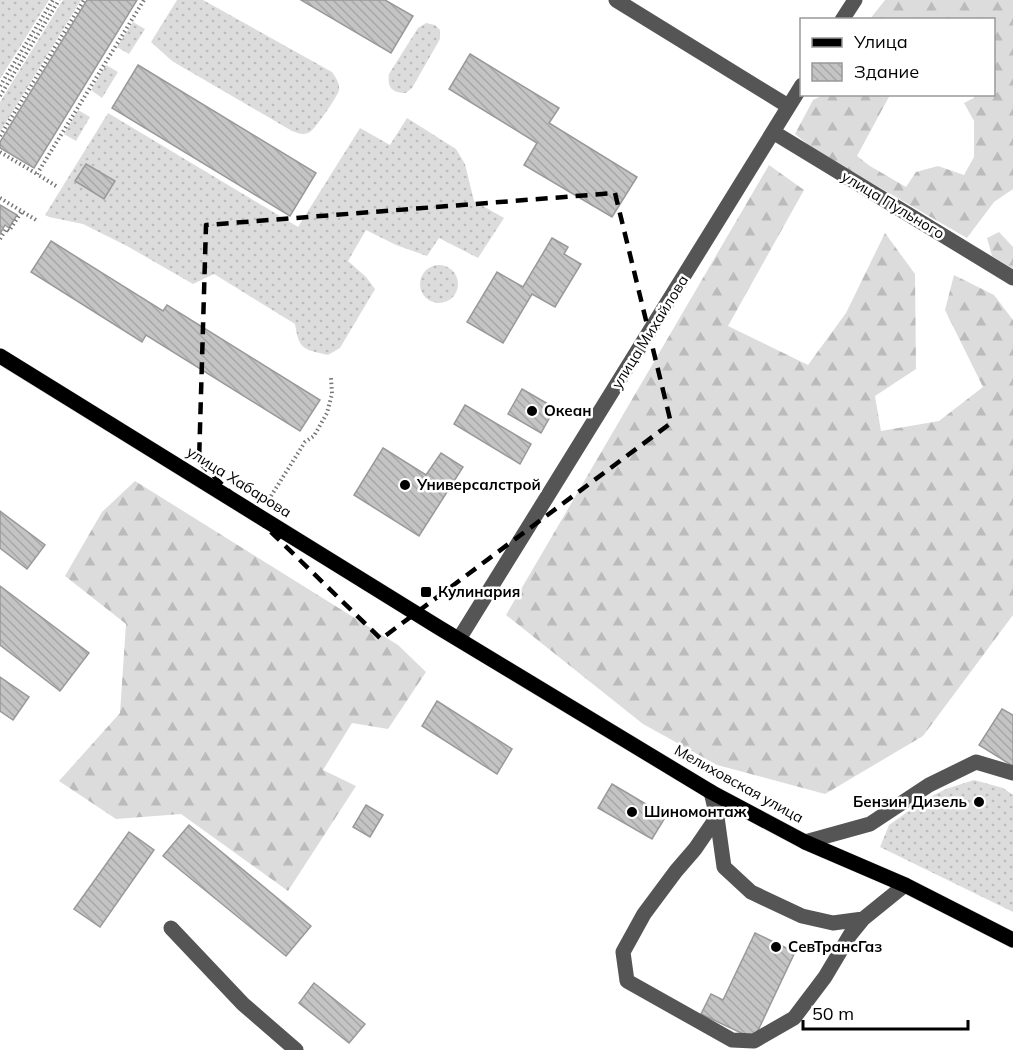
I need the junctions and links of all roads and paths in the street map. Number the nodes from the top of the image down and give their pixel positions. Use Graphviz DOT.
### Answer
graph roads {
  1 [pos="53,0"];
  2 [pos="59,0"];
  3 [pos="84,0"];
  4 [pos="144,0"];
  5 [pos="855,0"];
  6 [pos="618,1"];
  7 [pos="843,18"];
  8 [pos="0,86"];
  9 [pos="800,87"];
  10 [pos="0,96"];
  11 [pos="788,106"];
  12 [pos="773,132"];
  13 [pos="0,136"];
  14 [pos="0,152"];
  15 [pos="37,174"];
  16 [pos="56,186"];
  17 [pos="0,198"];
  18 [pos="22,211"];
  19 [pos="36,220"];
  20 [pos="0,239"];
  21 [pos="1013,278"];
  22 [pos="0,356"];
  23 [pos="331,378"];
  24 [pos="271,496"];
  25 [pos="459,639"];
  26 [pos="1013,773"];
  27 [pos="711,792"];
  28 [pos="717,817"];
  29 [pos="805,842"];
  30 [pos="905,885"];
  31 [pos="863,919"];
  32 [pos="171,928"];
  33 [pos="1013,940"];
  34 [pos="296,1050"];
  1 -- 8 [label="path"];
  2 -- 10 [label="path"];
  3 -- 13 [label="path"];
  4 -- 15 [label="path"];
  5 -- 7 [label="street"];
  6 -- 11 [label="street"];
  9 -- 11 [label="street, улица Михайлова"];
  11 -- 12 [label="street, улица Михайлова"];
  12 -- 21 [label="street, улица Пульного"];
  12 -- 25 [label="street, улица Михайлова"];
  14 -- 15 [label="path"];
  15 -- 16 [label="path"];
  17 -- 18 [label="path"];
  18 -- 19 [label="path"];
  18 -- 20 [label="path"];
  22 -- 25 [label="main road, улица Хабарова"];
  23 -- 24 [label="path"];
  25 -- 27 [label="main road, Мелиховская улица"];
  26 -- 29 [label="street"];
  27 -- 28 [label="street"];
  27 -- 29 [label="main road, Мелиховская улица"];
  28 -- 31 [label="street"];
  28 -- 31 [label="street"];
  29 -- 30 [label="main road, Мелиховская улица"];
  30 -- 31 [label="street"];
  30 -- 33 [label="main road, Мелиховская улица"];
  32 -- 34 [label="street"];
}
